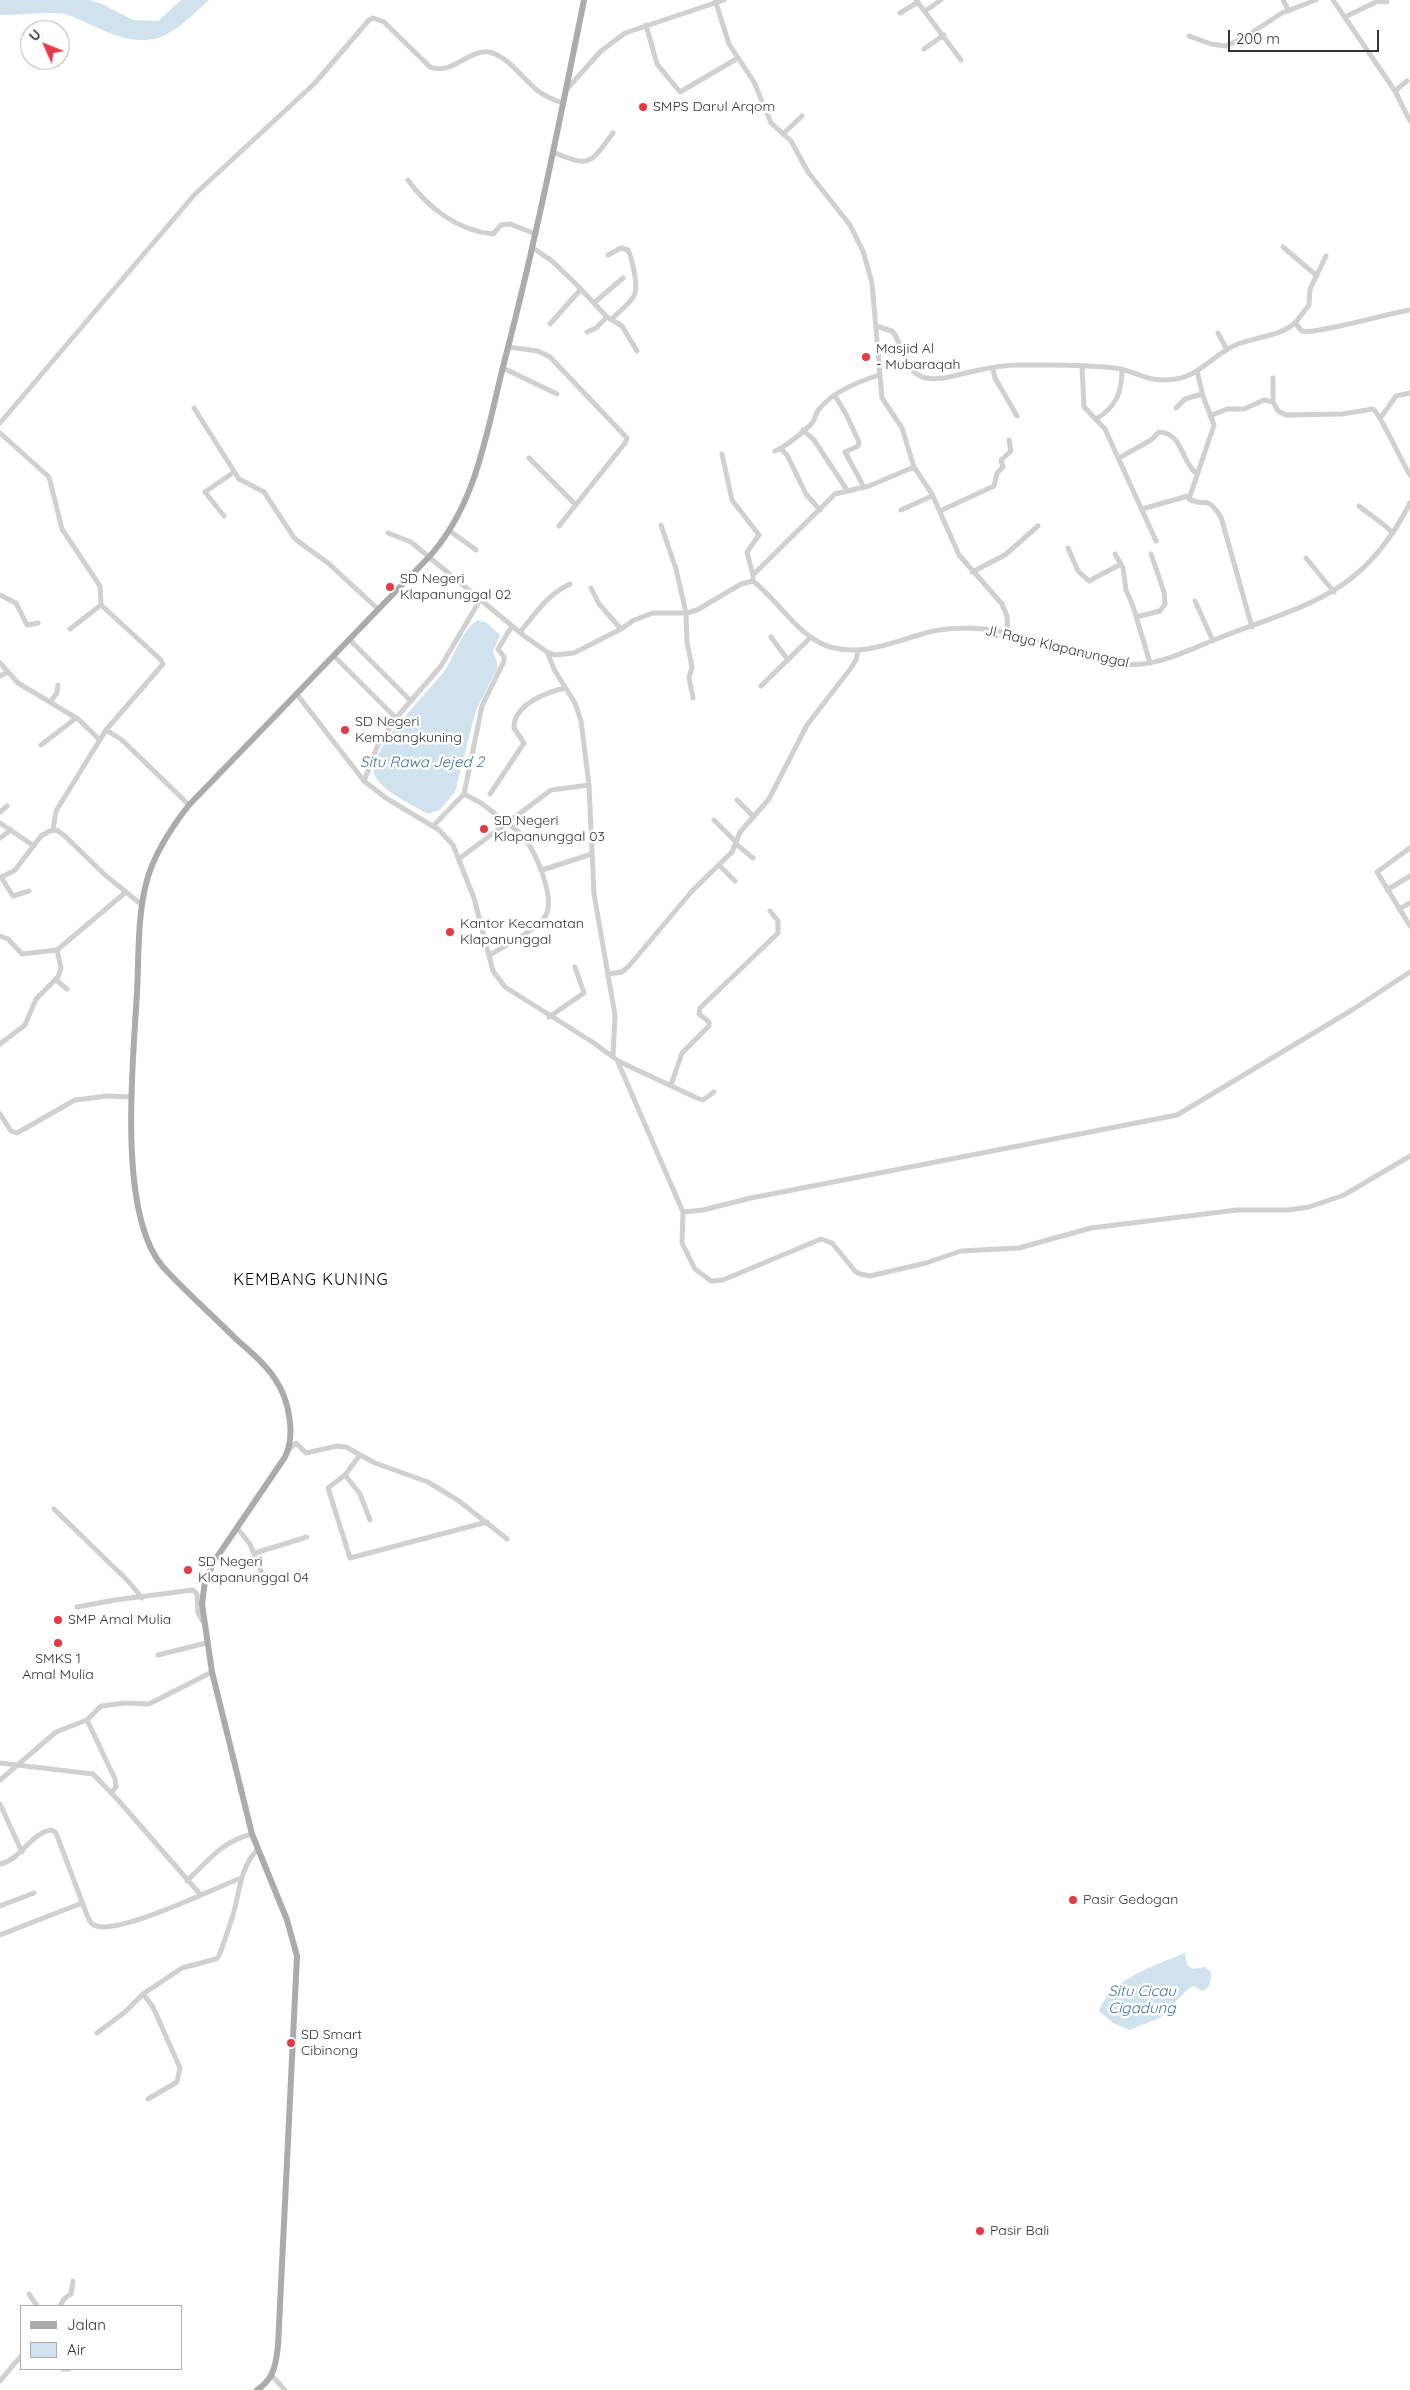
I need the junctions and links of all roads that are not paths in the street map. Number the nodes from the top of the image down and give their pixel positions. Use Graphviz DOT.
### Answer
graph roads {
  1 [pos="584,0"];
  2 [pos="724,0"];
  3 [pos="941,0"];
  4 [pos="1283,0"];
  5 [pos="1316,0"];
  6 [pos="1333,0"];
  7 [pos="715,1"];
  8 [pos="917,1"];
  9 [pos="1387,2"];
  10 [pos="925,11"];
  11 [pos="1288,11"];
  12 [pos="900,13"];
  13 [pos="1345,16"];
  14 [pos="646,25"];
  15 [pos="944,35"];
  16 [pos="1189,36"];
  17 [pos="924,48"];
  18 [pos="738,58"];
  19 [pos="961,60"];
  20 [pos="1407,81"];
  21 [pos="566,91"];
  22 [pos="1395,91"];
  23 [pos="563,103"];
  24 [pos="802,116"];
  25 [pos="1410,121"];
  26 [pos="613,133"];
  27 [pos="783,134"];
  28 [pos="553,152"];
  29 [pos="408,180"];
  30 [pos="536,234"];
  31 [pos="1283,247"];
  32 [pos="533,248"];
  33 [pos="608,254"];
  34 [pos="1326,256"];
  35 [pos="1317,276"];
  36 [pos="623,278"];
  37 [pos="581,289"];
  38 [pos="594,303"];
  39 [pos="1410,310"];
  40 [pos="609,318"];
  41 [pos="1295,323"];
  42 [pos="550,324"];
  43 [pos="876,326"];
  44 [pos="587,332"];
  45 [pos="1218,333"];
  46 [pos="508,346"];
  47 [pos="1227,350"];
  48 [pos="637,351"];
  49 [pos="1082,366"];
  50 [pos="503,368"];
  51 [pos="993,368"];
  52 [pos="1122,369"];
  53 [pos="1197,371"];
  54 [pos="879,375"];
  55 [pos="1273,378"];
  56 [pos="1410,392"];
  57 [pos="558,394"];
  58 [pos="1202,394"];
  59 [pos="835,396"];
  60 [pos="1273,402"];
  61 [pos="194,408"];
  62 [pos="1176,408"];
  63 [pos="1017,416"];
  64 [pos="1210,416"];
  65 [pos="1381,418"];
  66 [pos="1096,420"];
  67 [pos="0,422"];
  68 [pos="803,430"];
  69 [pos="0,433"];
  70 [pos="1009,440"];
  71 [pos="722,454"];
  72 [pos="529,458"];
  73 [pos="1120,458"];
  74 [pos="914,467"];
  75 [pos="234,472"];
  76 [pos="1197,474"];
  77 [pos="1410,475"];
  78 [pos="864,487"];
  79 [pos="847,490"];
  80 [pos="932,496"];
  81 [pos="1188,496"];
  82 [pos="1410,503"];
  83 [pos="576,505"];
  84 [pos="1359,506"];
  85 [pos="1142,509"];
  86 [pos="820,510"];
  87 [pos="901,510"];
  88 [pos="940,511"];
  89 [pos="224,516"];
  90 [pos="661,525"];
  91 [pos="559,526"];
  92 [pos="1038,526"];
  93 [pos="450,531"];
  94 [pos="388,533"];
  95 [pos="1393,533"];
  96 [pos="1156,541"];
  97 [pos="1068,548"];
  98 [pos="476,550"];
  99 [pos="1115,554"];
  100 [pos="1151,554"];
  101 [pos="428,558"];
  102 [pos="1306,558"];
  103 [pos="1120,564"];
  104 [pos="972,572"];
  105 [pos="753,574"];
  106 [pos="753,581"];
  107 [pos="570,584"];
  108 [pos="591,588"];
  109 [pos="1334,592"];
  110 [pos="0,595"];
  111 [pos="480,600"];
  112 [pos="1195,601"];
  113 [pos="101,605"];
  114 [pos="378,609"];
  115 [pos="686,613"];
  116 [pos="1136,617"];
  117 [pos="38,623"];
  118 [pos="512,626"];
  119 [pos="1252,627"];
  120 [pos="70,629"];
  121 [pos="621,630"];
  122 [pos="520,632"];
  123 [pos="1008,633"];
  124 [pos="771,637"];
  125 [pos="811,637"];
  126 [pos="349,639"];
  127 [pos="1213,640"];
  128 [pos="858,651"];
  129 [pos="547,652"];
  130 [pos="334,656"];
  131 [pos="788,660"];
  132 [pos="0,663"];
  133 [pos="1150,663"];
  134 [pos="8,672"];
  135 [pos="0,676"];
  136 [pos="58,685"];
  137 [pos="762,686"];
  138 [pos="565,688"];
  139 [pos="296,693"];
  140 [pos="693,698"];
  141 [pos="411,701"];
  142 [pos="50,702"];
  143 [pos="76,718"];
  144 [pos="396,718"];
  145 [pos="106,730"];
  146 [pos="100,740"];
  147 [pos="40,745"];
  148 [pos="364,781"];
  149 [pos="589,785"];
  150 [pos="464,794"];
  151 [pos="490,794"];
  152 [pos="737,800"];
  153 [pos="189,805"];
  154 [pos="6,806"];
  155 [pos="0,812"];
  156 [pos="754,817"];
  157 [pos="714,820"];
  158 [pos="0,823"];
  159 [pos="507,823"];
  160 [pos="433,826"];
  161 [pos="11,830"];
  162 [pos="53,830"];
  163 [pos="0,838"];
  164 [pos="736,842"];
  165 [pos="34,846"];
  166 [pos="1410,848"];
  167 [pos="592,854"];
  168 [pos="460,858"];
  169 [pos="753,858"];
  170 [pos="719,865"];
  171 [pos="542,870"];
  172 [pos="1410,876"];
  173 [pos="0,877"];
  174 [pos="736,881"];
  175 [pos="1387,890"];
  176 [pos="29,891"];
  177 [pos="126,892"];
  178 [pos="1410,903"];
  179 [pos="142,905"];
  180 [pos="1399,909"];
  181 [pos="770,911"];
  182 [pos="1410,926"];
  183 [pos="0,936"];
  184 [pos="57,950"];
  185 [pos="490,956"];
  186 [pos="575,967"];
  187 [pos="1410,972"];
  188 [pos="608,974"];
  189 [pos="56,980"];
  190 [pos="67,989"];
  191 [pos="549,1017"];
  192 [pos="0,1044"];
  193 [pos="615,1058"];
  194 [pos="671,1084"];
  195 [pos="714,1092"];
  196 [pos="130,1097"];
  197 [pos="0,1114"];
  198 [pos="1410,1156"];
  199 [pos="684,1212"];
  200 [pos="289,1449"];
  201 [pos="360,1455"];
  202 [pos="345,1475"];
  203 [pos="54,1509"];
  204 [pos="370,1520"];
  205 [pos="487,1522"];
  206 [pos="237,1528"];
  207 [pos="307,1537"];
  208 [pos="507,1539"];
  209 [pos="255,1554"];
  210 [pos="261,1571"];
  211 [pos="142,1598"];
  212 [pos="76,1607"];
  213 [pos="205,1625"];
  214 [pos="206,1643"];
  215 [pos="158,1655"];
  216 [pos="212,1672"];
  217 [pos="87,1720"];
  218 [pos="0,1763"];
  219 [pos="16,1766"];
  220 [pos="0,1780"];
  221 [pos="111,1793"];
  222 [pos="0,1804"];
  223 [pos="252,1834"];
  224 [pos="258,1849"];
  225 [pos="22,1852"];
  226 [pos="0,1864"];
  227 [pos="241,1878"];
  228 [pos="187,1880"];
  229 [pos="34,1893"];
  230 [pos="200,1894"];
  231 [pos="82,1903"];
  232 [pos="0,1906"];
  233 [pos="0,1935"];
  234 [pos="143,1994"];
  235 [pos="96,2033"];
  236 [pos="148,2099"];
  237 [pos="74,2281"];
  238 [pos="29,2294"];
  239 [pos="36,2305"];
  240 [pos="61,2305"];
  241 [pos="20,2357"];
  242 [pos="272,2376"];
  243 [pos="0,2381"];
  244 [pos="257,2390"];
  245 [pos="285,2390"];
  1 -- 21 [label="main road"];
  2 -- 7 [label="street"];
  3 -- 10 [label="street"];
  4 -- 11 [label="street"];
  5 -- 11 [label="street"];
  6 -- 13 [label="street"];
  7 -- 14 [label="street"];
  7 -- 18 [label="street"];
  8 -- 10 [label="street"];
  8 -- 12 [label="street"];
  9 -- 13 [label="street"];
  10 -- 15 [label="street"];
  11 -- 16 [label="street"];
  13 -- 22 [label="street"];
  14 -- 18 [label="street"];
  14 -- 21 [label="street"];
  15 -- 17 [label="street"];
  15 -- 19 [label="street"];
  18 -- 27 [label="street"];
  20 -- 22 [label="street"];
  21 -- 23 [label="main road"];
  22 -- 25 [label="street"];
  23 -- 28 [label="main road"];
  23 -- 67 [label="street"];
  24 -- 27 [label="street"];
  26 -- 28 [label="street"];
  27 -- 43 [label="street"];
  28 -- 30 [label="main road"];
  29 -- 30 [label="street"];
  30 -- 32 [label="main road"];
  31 -- 35 [label="street"];
  32 -- 37 [label="street"];
  32 -- 46 [label="main road"];
  33 -- 40 [label="street"];
  34 -- 35 [label="street"];
  35 -- 41 [label="street"];
  36 -- 38 [label="street"];
  37 -- 38 [label="street"];
  37 -- 42 [label="street"];
  38 -- 40 [label="street"];
  39 -- 41 [label="street"];
  40 -- 44 [label="street"];
  40 -- 48 [label="street"];
  41 -- 47 [label="street"];
  43 -- 51 [label="street"];
  43 -- 54 [label="street"];
  45 -- 47 [label="street"];
  46 -- 50 [label="main road"];
  46 -- 83 [label="street"];
  47 -- 53 [label="street"];
  49 -- 51 [label="street"];
  49 -- 52 [label="street"];
  49 -- 66 [label="street"];
  50 -- 57 [label="street"];
  50 -- 93 [label="main road"];
  51 -- 63 [label="street"];
  52 -- 53 [label="street"];
  52 -- 66 [label="street"];
  53 -- 58 [label="street"];
  54 -- 59 [label="street"];
  54 -- 74 [label="street"];
  55 -- 60 [label="street"];
  56 -- 65 [label="street"];
  58 -- 62 [label="street"];
  58 -- 64 [label="street"];
  59 -- 68 [label="street"];
  59 -- 78 [label="street"];
  60 -- 64 [label="street"];
  60 -- 65 [label="street"];
  61 -- 75 [label="street"];
  64 -- 76 [label="street"];
  65 -- 77 [label="street"];
  66 -- 73 [label="street"];
  68 -- 79 [label="street"];
  68 -- 86 [label="street"];
  69 -- 113 [label="street"];
  70 -- 88 [label="street"];
  71 -- 105 [label="street"];
  72 -- 83 [label="street"];
  73 -- 76 [label="street"];
  73 -- 85 [label="street"];
  74 -- 78 [label="street"];
  74 -- 80 [label="street"];
  75 -- 89 [label="street"];
  75 -- 114 [label="street"];
  76 -- 81 [label="street"];
  78 -- 79 [label="street"];
  79 -- 86 [label="street"];
  80 -- 87 [label="street"];
  80 -- 88 [label="street"];
  81 -- 85 [label="street"];
  81 -- 119 [label="street"];
  82 -- 95 [label="street, Jl. Raya Klapanunggal"];
  83 -- 91 [label="street"];
  84 -- 95 [label="street"];
  85 -- 96 [label="street"];
  86 -- 105 [label="street"];
  88 -- 104 [label="street"];
  90 -- 115 [label="street"];
  92 -- 104 [label="street"];
  93 -- 98 [label="street"];
  93 -- 101 [label="main road"];
  94 -- 101 [label="street"];
  95 -- 109 [label="street, Jl. Raya Klapanunggal"];
  97 -- 103 [label="street"];
  99 -- 103 [label="street"];
  100 -- 116 [label="street"];
  101 -- 111 [label="street"];
  101 -- 114 [label="main road"];
  102 -- 109 [label="street"];
  103 -- 116 [label="street"];
  104 -- 123 [label="street"];
  105 -- 106 [label="street"];
  106 -- 115 [label="street"];
  106 -- 125 [label="street, Jl. Raya Klapanunggal"];
  107 -- 122 [label="street"];
  108 -- 121 [label="street"];
  109 -- 119 [label="street, Jl. Raya Klapanunggal"];
  110 -- 117 [label="street"];
  111 -- 118 [label="street"];
  111 -- 141 [label="street"];
  112 -- 127 [label="street"];
  113 -- 120 [label="street"];
  113 -- 145 [label="street"];
  114 -- 126 [label="main road"];
  115 -- 121 [label="street"];
  115 -- 140 [label="street"];
  116 -- 133 [label="street"];
  118 -- 122 [label="street"];
  118 -- 150 [label="street"];
  119 -- 127 [label="street, Jl. Raya Klapanunggal"];
  121 -- 129 [label="street"];
  122 -- 129 [label="street"];
  123 -- 128 [label="street, Jl. Raya Klapanunggal"];
  123 -- 133 [label="street, Jl. Raya Klapanunggal"];
  124 -- 131 [label="street"];
  125 -- 128 [label="street, Jl. Raya Klapanunggal"];
  125 -- 131 [label="street"];
  126 -- 130 [label="main road"];
  126 -- 141 [label="street"];
  127 -- 133 [label="street, Jl. Raya Klapanunggal"];
  128 -- 156 [label="street"];
  129 -- 138 [label="street"];
  130 -- 139 [label="main road"];
  130 -- 144 [label="street"];
  131 -- 137 [label="street"];
  132 -- 134 [label="street"];
  134 -- 135 [label="street"];
  134 -- 142 [label="street"];
  136 -- 142 [label="street"];
  138 -- 149 [label="street"];
  138 -- 151 [label="street"];
  139 -- 148 [label="street"];
  139 -- 153 [label="main road"];
  141 -- 144 [label="street"];
  142 -- 143 [label="street"];
  143 -- 146 [label="street"];
  143 -- 147 [label="street"];
  144 -- 148 [label="street"];
  145 -- 146 [label="street"];
  145 -- 153 [label="street"];
  146 -- 162 [label="street"];
  148 -- 160 [label="street"];
  149 -- 159 [label="street"];
  149 -- 167 [label="street"];
  150 -- 159 [label="street"];
  150 -- 160 [label="street"];
  152 -- 156 [label="street"];
  153 -- 179 [label="main road"];
  154 -- 155 [label="street"];
  156 -- 164 [label="street"];
  157 -- 164 [label="street"];
  158 -- 161 [label="street"];
  159 -- 168 [label="street"];
  159 -- 171 [label="street"];
  160 -- 168 [label="street"];
  161 -- 163 [label="street"];
  161 -- 165 [label="street"];
  162 -- 165 [label="street"];
  162 -- 177 [label="street"];
  164 -- 169 [label="street"];
  164 -- 170 [label="street"];
  165 -- 173 [label="street"];
  166 -- 175 [label="street"];
  167 -- 171 [label="street"];
  167 -- 188 [label="street"];
  168 -- 185 [label="street"];
  170 -- 174 [label="street"];
  170 -- 188 [label="street"];
  171 -- 185 [label="street"];
  172 -- 175 [label="street"];
  173 -- 176 [label="street"];
  175 -- 180 [label="street"];
  177 -- 179 [label="street"];
  177 -- 184 [label="street"];
  178 -- 180 [label="street"];
  179 -- 196 [label="main road"];
  180 -- 182 [label="street"];
  181 -- 194 [label="street"];
  183 -- 184 [label="street"];
  184 -- 189 [label="street"];
  185 -- 191 [label="street"];
  186 -- 191 [label="street"];
  187 -- 199 [label="street"];
  188 -- 193 [label="street"];
  189 -- 190 [label="street"];
  189 -- 192 [label="street"];
  191 -- 193 [label="street"];
  193 -- 194 [label="street"];
  193 -- 199 [label="street"];
  194 -- 195 [label="street"];
  196 -- 197 [label="street"];
  196 -- 200 [label="main road"];
  198 -- 199 [label="street"];
  200 -- 201 [label="street"];
  200 -- 206 [label="main road"];
  201 -- 202 [label="street"];
  201 -- 205 [label="street"];
  202 -- 204 [label="street"];
  202 -- 205 [label="street"];
  203 -- 211 [label="street"];
  205 -- 208 [label="street"];
  206 -- 209 [label="street"];
  206 -- 213 [label="main road"];
  207 -- 209 [label="street"];
  209 -- 210 [label="street"];
  211 -- 212 [label="street"];
  211 -- 213 [label="street"];
  213 -- 214 [label="main road"];
  214 -- 215 [label="street"];
  214 -- 216 [label="main road"];
  216 -- 217 [label="street"];
  216 -- 223 [label="main road"];
  217 -- 219 [label="street"];
  217 -- 221 [label="street"];
  218 -- 219 [label="street"];
  219 -- 220 [label="street"];
  219 -- 221 [label="street"];
  221 -- 228 [label="street"];
  222 -- 225 [label="street"];
  223 -- 224 [label="main road"];
  223 -- 228 [label="street"];
  224 -- 227 [label="street"];
  224 -- 242 [label="main road"];
  225 -- 226 [label="street"];
  225 -- 231 [label="street"];
  227 -- 230 [label="street"];
  227 -- 234 [label="street"];
  228 -- 230 [label="street"];
  229 -- 232 [label="street"];
  230 -- 231 [label="street"];
  231 -- 233 [label="street"];
  234 -- 235 [label="street"];
  234 -- 236 [label="street"];
  237 -- 240 [label="street"];
  238 -- 239 [label="street"];
  241 -- 243 [label="street"];
  242 -- 244 [label="main road"];
  242 -- 245 [label="street"];
}
